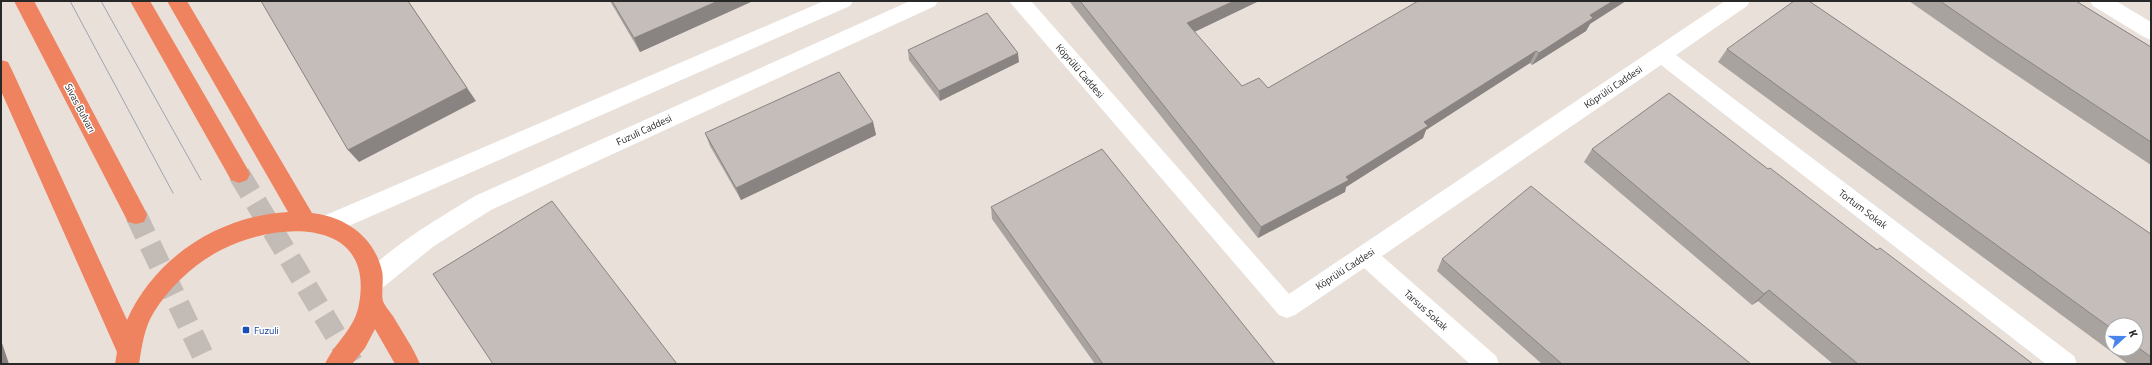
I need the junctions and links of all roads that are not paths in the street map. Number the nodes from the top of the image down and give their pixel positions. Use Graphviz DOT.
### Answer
graph roads {
  1 [pos="24,1"];
  2 [pos="140,1"];
  3 [pos="177,1"];
  4 [pos="843,1"];
  5 [pos="928,1"];
  6 [pos="1019,1"];
  7 [pos="1740,1"];
  8 [pos="2100,1"];
  9 [pos="810,7"];
  10 [pos="2151,32"];
  11 [pos="1662,54"];
  12 [pos="1,68"];
  13 [pos="238,174"];
  14 [pos="136,215"];
  15 [pos="316,223"];
  16 [pos="1366,256"];
  17 [pos="372,293"];
  18 [pos="127,356"];
  19 [pos="337,364"];
  20 [pos="408,364"];
  21 [pos="1487,364"];
  22 [pos="2065,364"];
  1 -- 14 [label="highway, Sivas Bulvarı"];
  2 -- 13 [label="highway"];
  3 -- 15 [label="highway"];
  4 -- 9 [label="street"];
  5 -- 17 [label="street, Fuzuli Caddesi"];
  6 -- 16 [label="street, Köprülü Caddesi"];
  7 -- 11 [label="street, Köprülü Caddesi"];
  8 -- 10 [label="street"];
  9 -- 15 [label="street"];
  11 -- 16 [label="street, Köprülü Caddesi"];
  11 -- 22 [label="street, Tortum Sokak"];
  12 -- 18 [label="highway"];
  15 -- 17 [label="highway"];
  15 -- 18 [label="highway"];
  16 -- 21 [label="street, Tarsus Sokak"];
  17 -- 19 [label="highway"];
  17 -- 20 [label="highway"];
}
